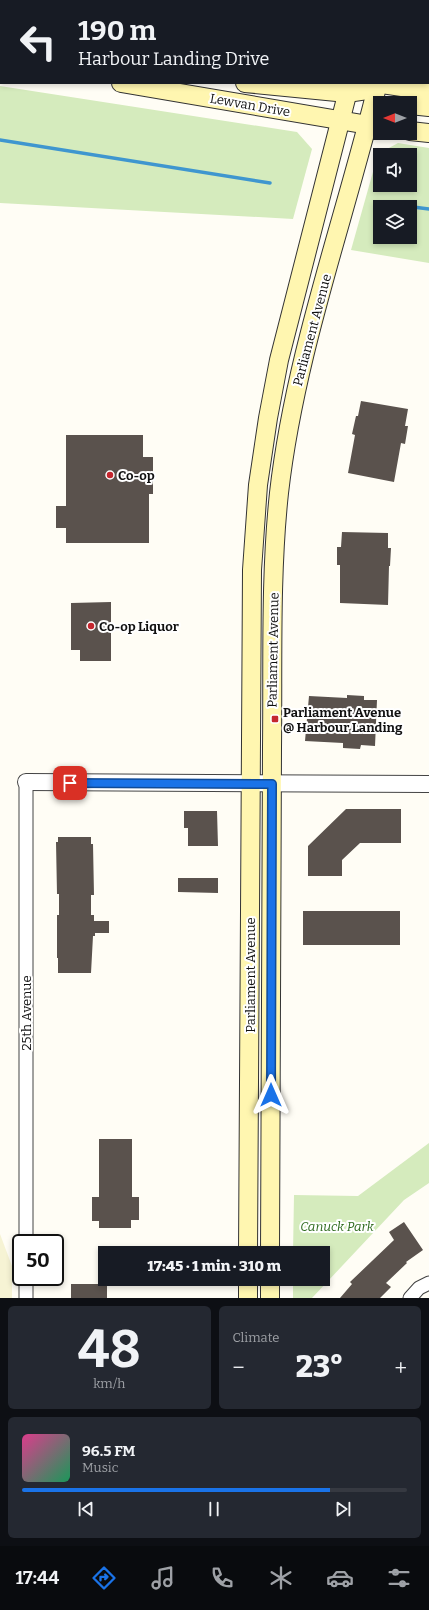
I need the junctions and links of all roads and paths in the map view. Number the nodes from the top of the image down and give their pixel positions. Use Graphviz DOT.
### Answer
graph roads {
  1 [pos="127,84"];
  2 [pos="266,84"];
  3 [pos="348,88"];
  4 [pos="429,91"];
  5 [pos="373,92"];
  6 [pos="417,106"];
  7 [pos="429,107"];
  8 [pos="340,120"];
  9 [pos="373,126"];
  10 [pos="373,129"];
  11 [pos="417,132"];
  12 [pos="429,134"];
  13 [pos="26,782"];
  14 [pos="250,784"];
  15 [pos="272,784"];
  16 [pos="429,784"];
  17 [pos="26,1234"];
  18 [pos="248,1246"];
  19 [pos="270,1246"];
  20 [pos="429,1282"];
  21 [pos="26,1286"];
  22 [pos="248,1286"];
  23 [pos="270,1286"];
  24 [pos="26,1298"];
  25 [pos="248,1298"];
  26 [pos="270,1298"];
  27 [pos="410,1298"];
  1 -- 8 [label="main road, Lewvan Drive"];
  2 -- 3 [label="main road"];
  3 -- 5 [label="main road"];
  3 -- 8 [label="main road, Parliament Avenue"];
  4 -- 5 [label="main road"];
  5 -- 8 [label="main road"];
  6 -- 7 [label="main road"];
  8 -- 9 [label="main road, Lewvan Drive"];
  8 -- 14 [label="main road, Parliament Avenue"];
  10 -- 15 [label="main road, Parliament Avenue"];
  11 -- 12 [label="main road"];
  13 -- 14 [label="street"];
  13 -- 17 [label="street, 25th Avenue"];
  14 -- 15 [label="street"];
  14 -- 18 [label="main road, Parliament Avenue"];
  15 -- 16 [label="street"];
  15 -- 19 [label="main road, Parliament Avenue"];
  20 -- 27 [label="street"];
  21 -- 24 [label="street"];
  22 -- 25 [label="main road"];
  23 -- 26 [label="main road"];
}
